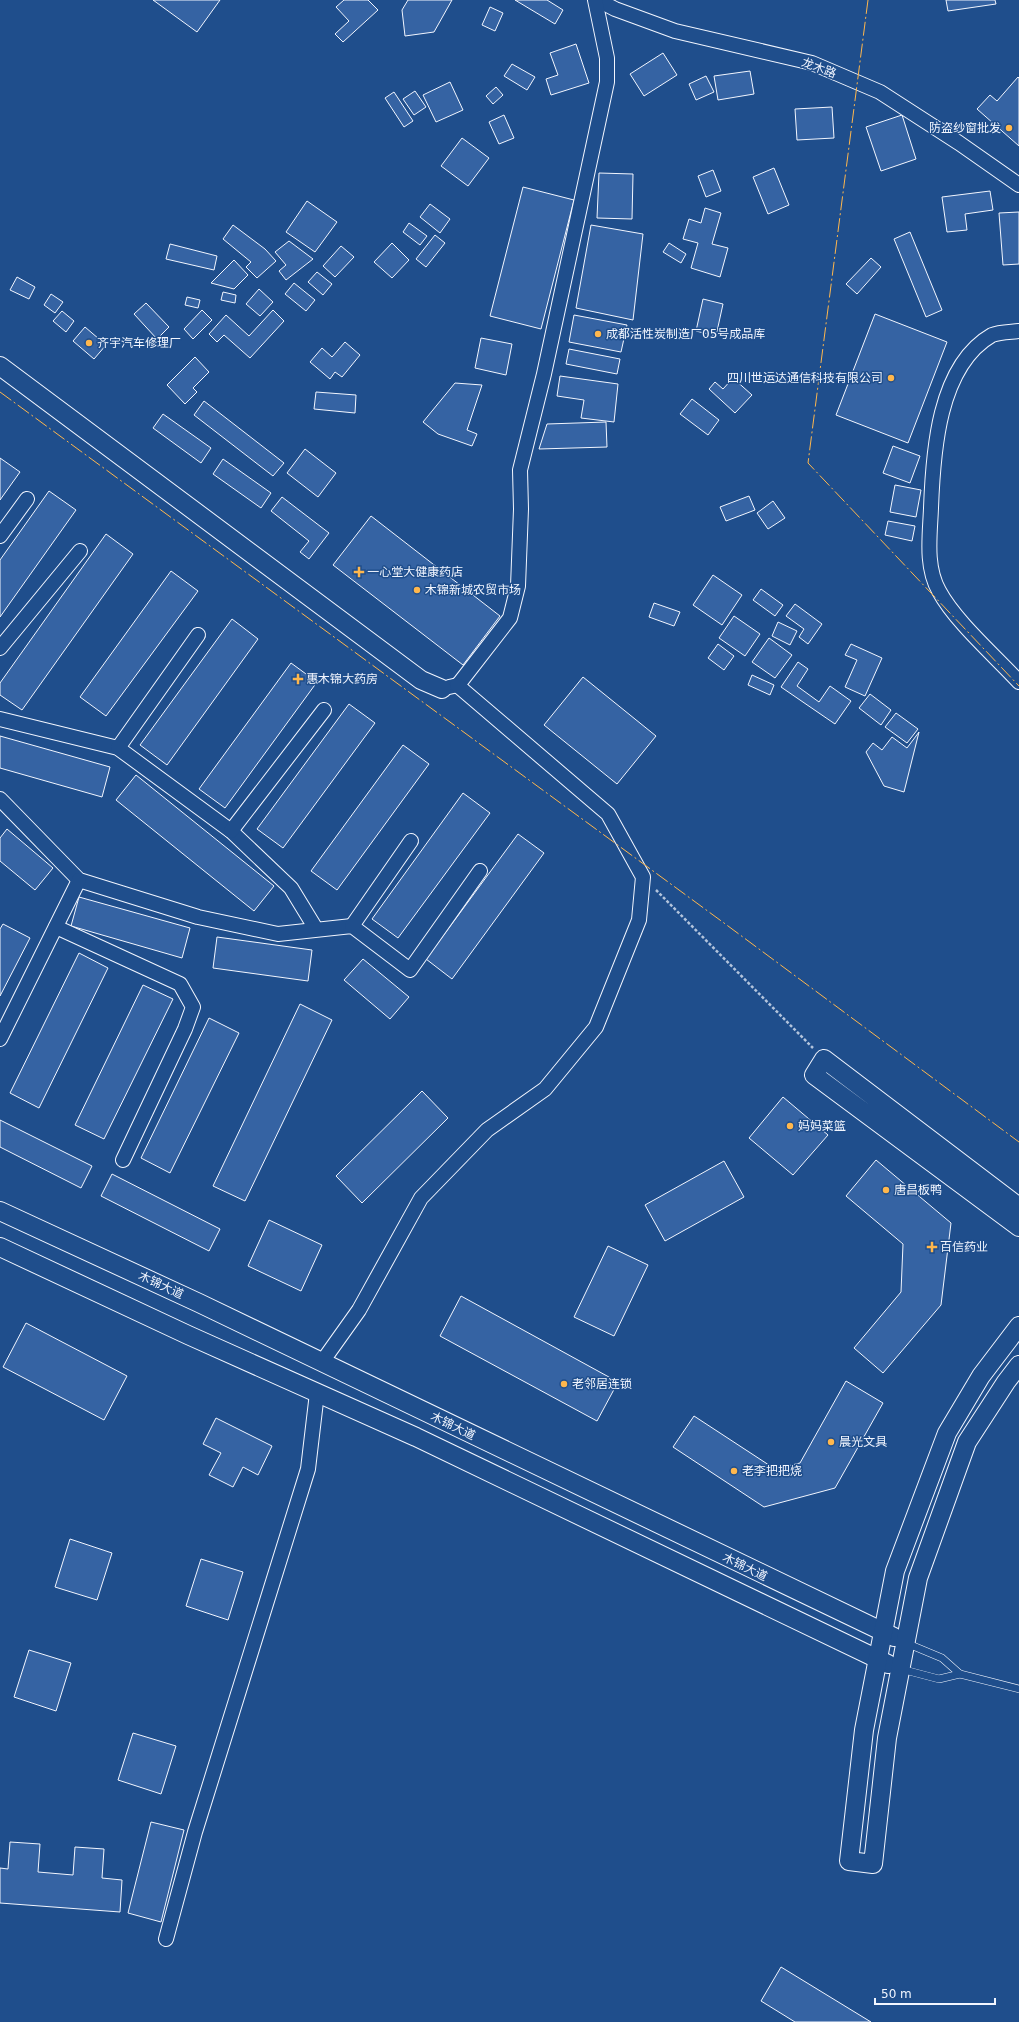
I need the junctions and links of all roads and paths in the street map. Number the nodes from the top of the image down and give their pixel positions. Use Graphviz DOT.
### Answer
graph roads {
  1 [pos="597,0"];
  2 [pos="1019,185"];
  3 [pos="1019,331"];
  4 [pos="0,366"];
  5 [pos="27,499"];
  6 [pos="0,536"];
  7 [pos="80,552"];
  8 [pos="198,635"];
  9 [pos="0,648"];
  10 [pos="1019,682"];
  11 [pos="449,687"];
  12 [pos="324,710"];
  13 [pos="0,719"];
  14 [pos="118,748"];
  15 [pos="0,801"];
  16 [pos="231,831"];
  17 [pos="411,840"];
  18 [pos="480,871"];
  19 [pos="643,877"];
  20 [pos="79,880"];
  21 [pos="352,926"];
  22 [pos="56,927"];
  23 [pos="316,929"];
  24 [pos="0,1039"];
  25 [pos="824,1059"];
  26 [pos="123,1160"];
  27 [pos="1019,1207"];
  28 [pos="0,1211"];
  29 [pos="1019,1228"];
  30 [pos="0,1247"];
  31 [pos="1019,1326"];
  32 [pos="322,1362"];
  33 [pos="1019,1365"];
  34 [pos="317,1393"];
  35 [pos="883,1632"];
  36 [pos="906,1643"];
  37 [pos="878,1659"];
  38 [pos="900,1669"];
  39 [pos="960,1674"];
  40 [pos="1019,1689"];
  41 [pos="166,1939"];
  1 -- 2 [label="street, 龙木路"];
  1 -- 11 [label="street"];
  3 -- 10 [label="street"];
  4 -- 11 [label="street"];
  5 -- 6 [label="street"];
  7 -- 9 [label="street"];
  8 -- 14 [label="street"];
  11 -- 19 [label="street"];
  12 -- 16 [label="street"];
  13 -- 14 [label="street"];
  14 -- 16 [label="street"];
  15 -- 20 [label="street"];
  16 -- 23 [label="street"];
  17 -- 21 [label="street"];
  18 -- 21 [label="street"];
  19 -- 25 [label="path"];
  19 -- 32 [label="street"];
  20 -- 22 [label="street"];
  20 -- 23 [label="street"];
  21 -- 23 [label="street"];
  22 -- 24 [label="street"];
  22 -- 26 [label="street"];
  25 -- 27 [label="street"];
  25 -- 29 [label="street"];
  28 -- 32 [label="street, 木锦大道"];
  30 -- 34 [label="street, 木锦大道"];
  31 -- 35 [label="street"];
  32 -- 35 [label="street, 木锦大道"];
  33 -- 36 [label="street"];
  34 -- 37 [label="street, 木锦大道"];
  34 -- 41 [label="street"];
  35 -- 36 [label="street, 木锦大道"];
  35 -- 37 [label="street"];
  36 -- 38 [label="street"];
  36 -- 39 [label="lane"];
  37 -- 38 [label="street, 木锦大道"];
  37 -- 38 [label="street"];
  38 -- 39 [label="lane"];
  39 -- 40 [label="lane"];
}
